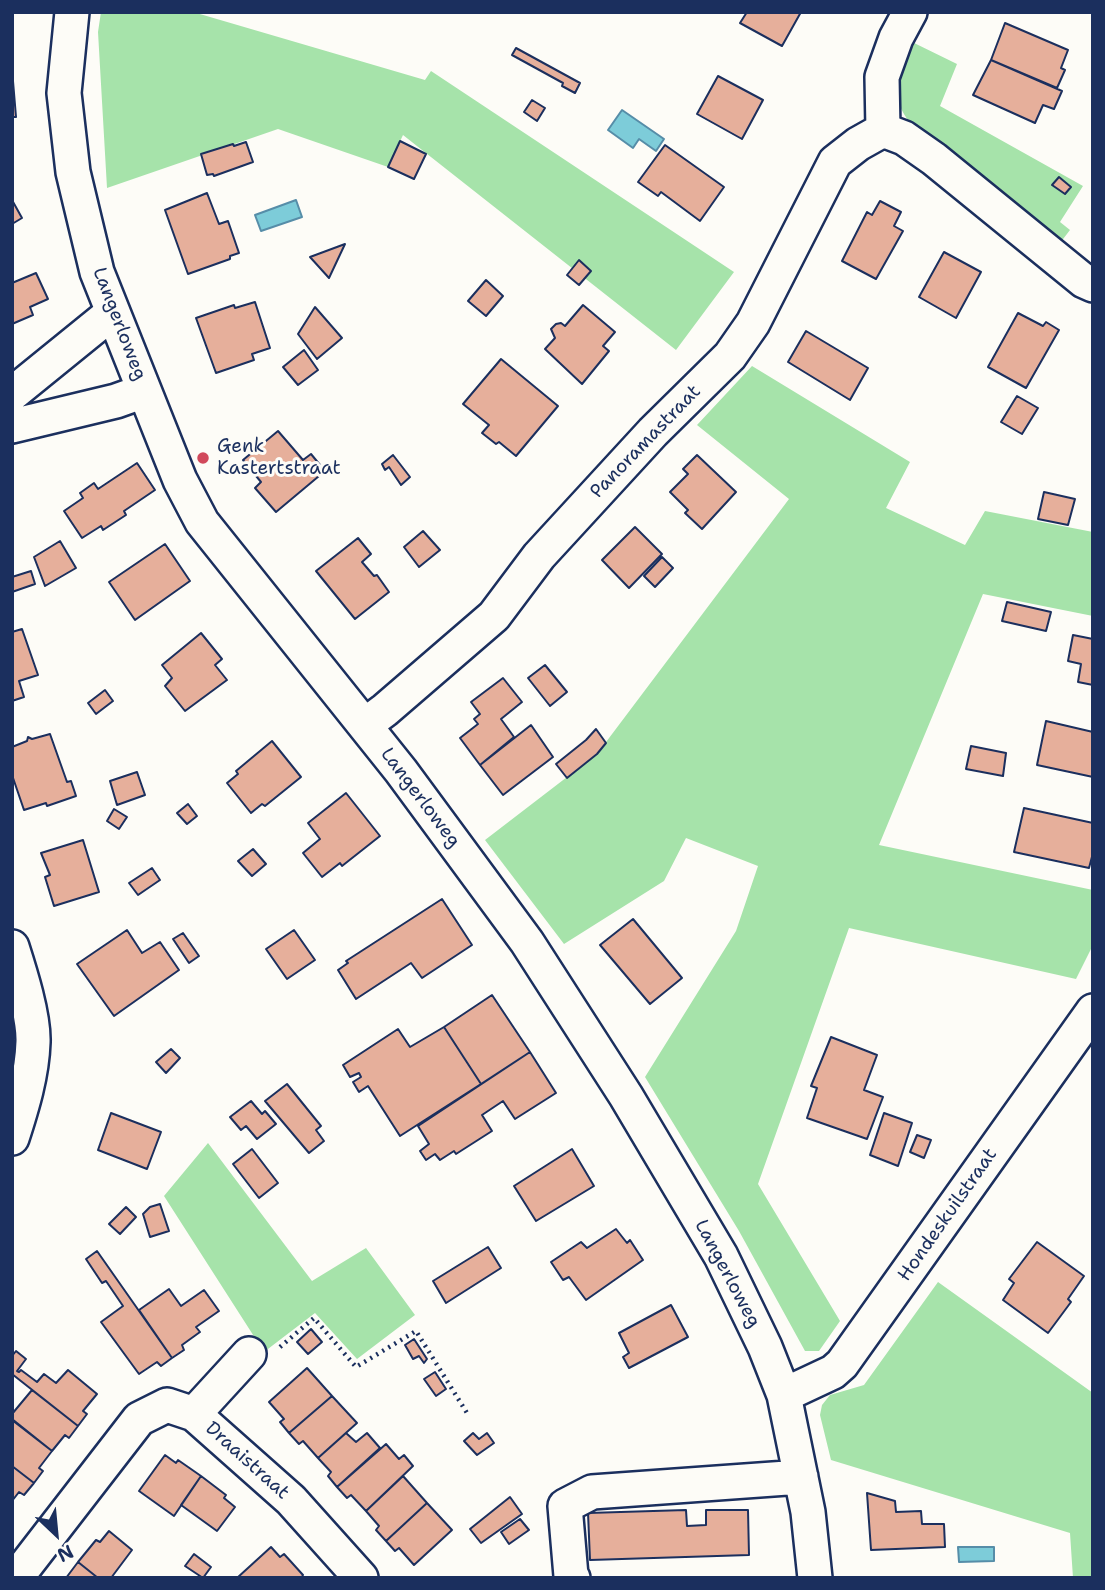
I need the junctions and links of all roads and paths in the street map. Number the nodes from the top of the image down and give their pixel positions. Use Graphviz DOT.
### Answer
graph roads {
  1 [pos="72,12"];
  2 [pos="910,12"];
  3 [pos="883,130"];
  4 [pos="1093,285"];
  5 [pos="113,312"];
  6 [pos="144,391"];
  7 [pos="12,394"];
  8 [pos="12,426"];
  9 [pos="365,725"];
  10 [pos="12,947"];
  11 [pos="1093,1011"];
  12 [pos="12,1138"];
  13 [pos="264,1351"];
  14 [pos="784,1395"];
  15 [pos="467,1413"];
  16 [pos="194,1414"];
  17 [pos="801,1477"];
  18 [pos="16,1578"];
  19 [pos="361,1578"];
  20 [pos="573,1578"];
  21 [pos="815,1578"];
  1 -- 5 [label="street, Langerloweg"];
  2 -- 3 [label="street"];
  3 -- 4 [label="street"];
  3 -- 9 [label="street, Panoramastraat"];
  5 -- 6 [label="street, Langerloweg"];
  5 -- 7 [label="street"];
  6 -- 8 [label="street"];
  6 -- 9 [label="street, Langerloweg"];
  9 -- 14 [label="street, Langerloweg"];
  10 -- 12 [label="street"];
  11 -- 14 [label="street, Hondeskuilstraat"];
  13 -- 15 [label="path"];
  13 -- 16 [label="street"];
  14 -- 17 [label="street, Langerloweg"];
  16 -- 18 [label="street, Draaistraat"];
  16 -- 19 [label="street, Draaistraat"];
  17 -- 20 [label="street"];
  17 -- 21 [label="street, Langerloweg"];
}
